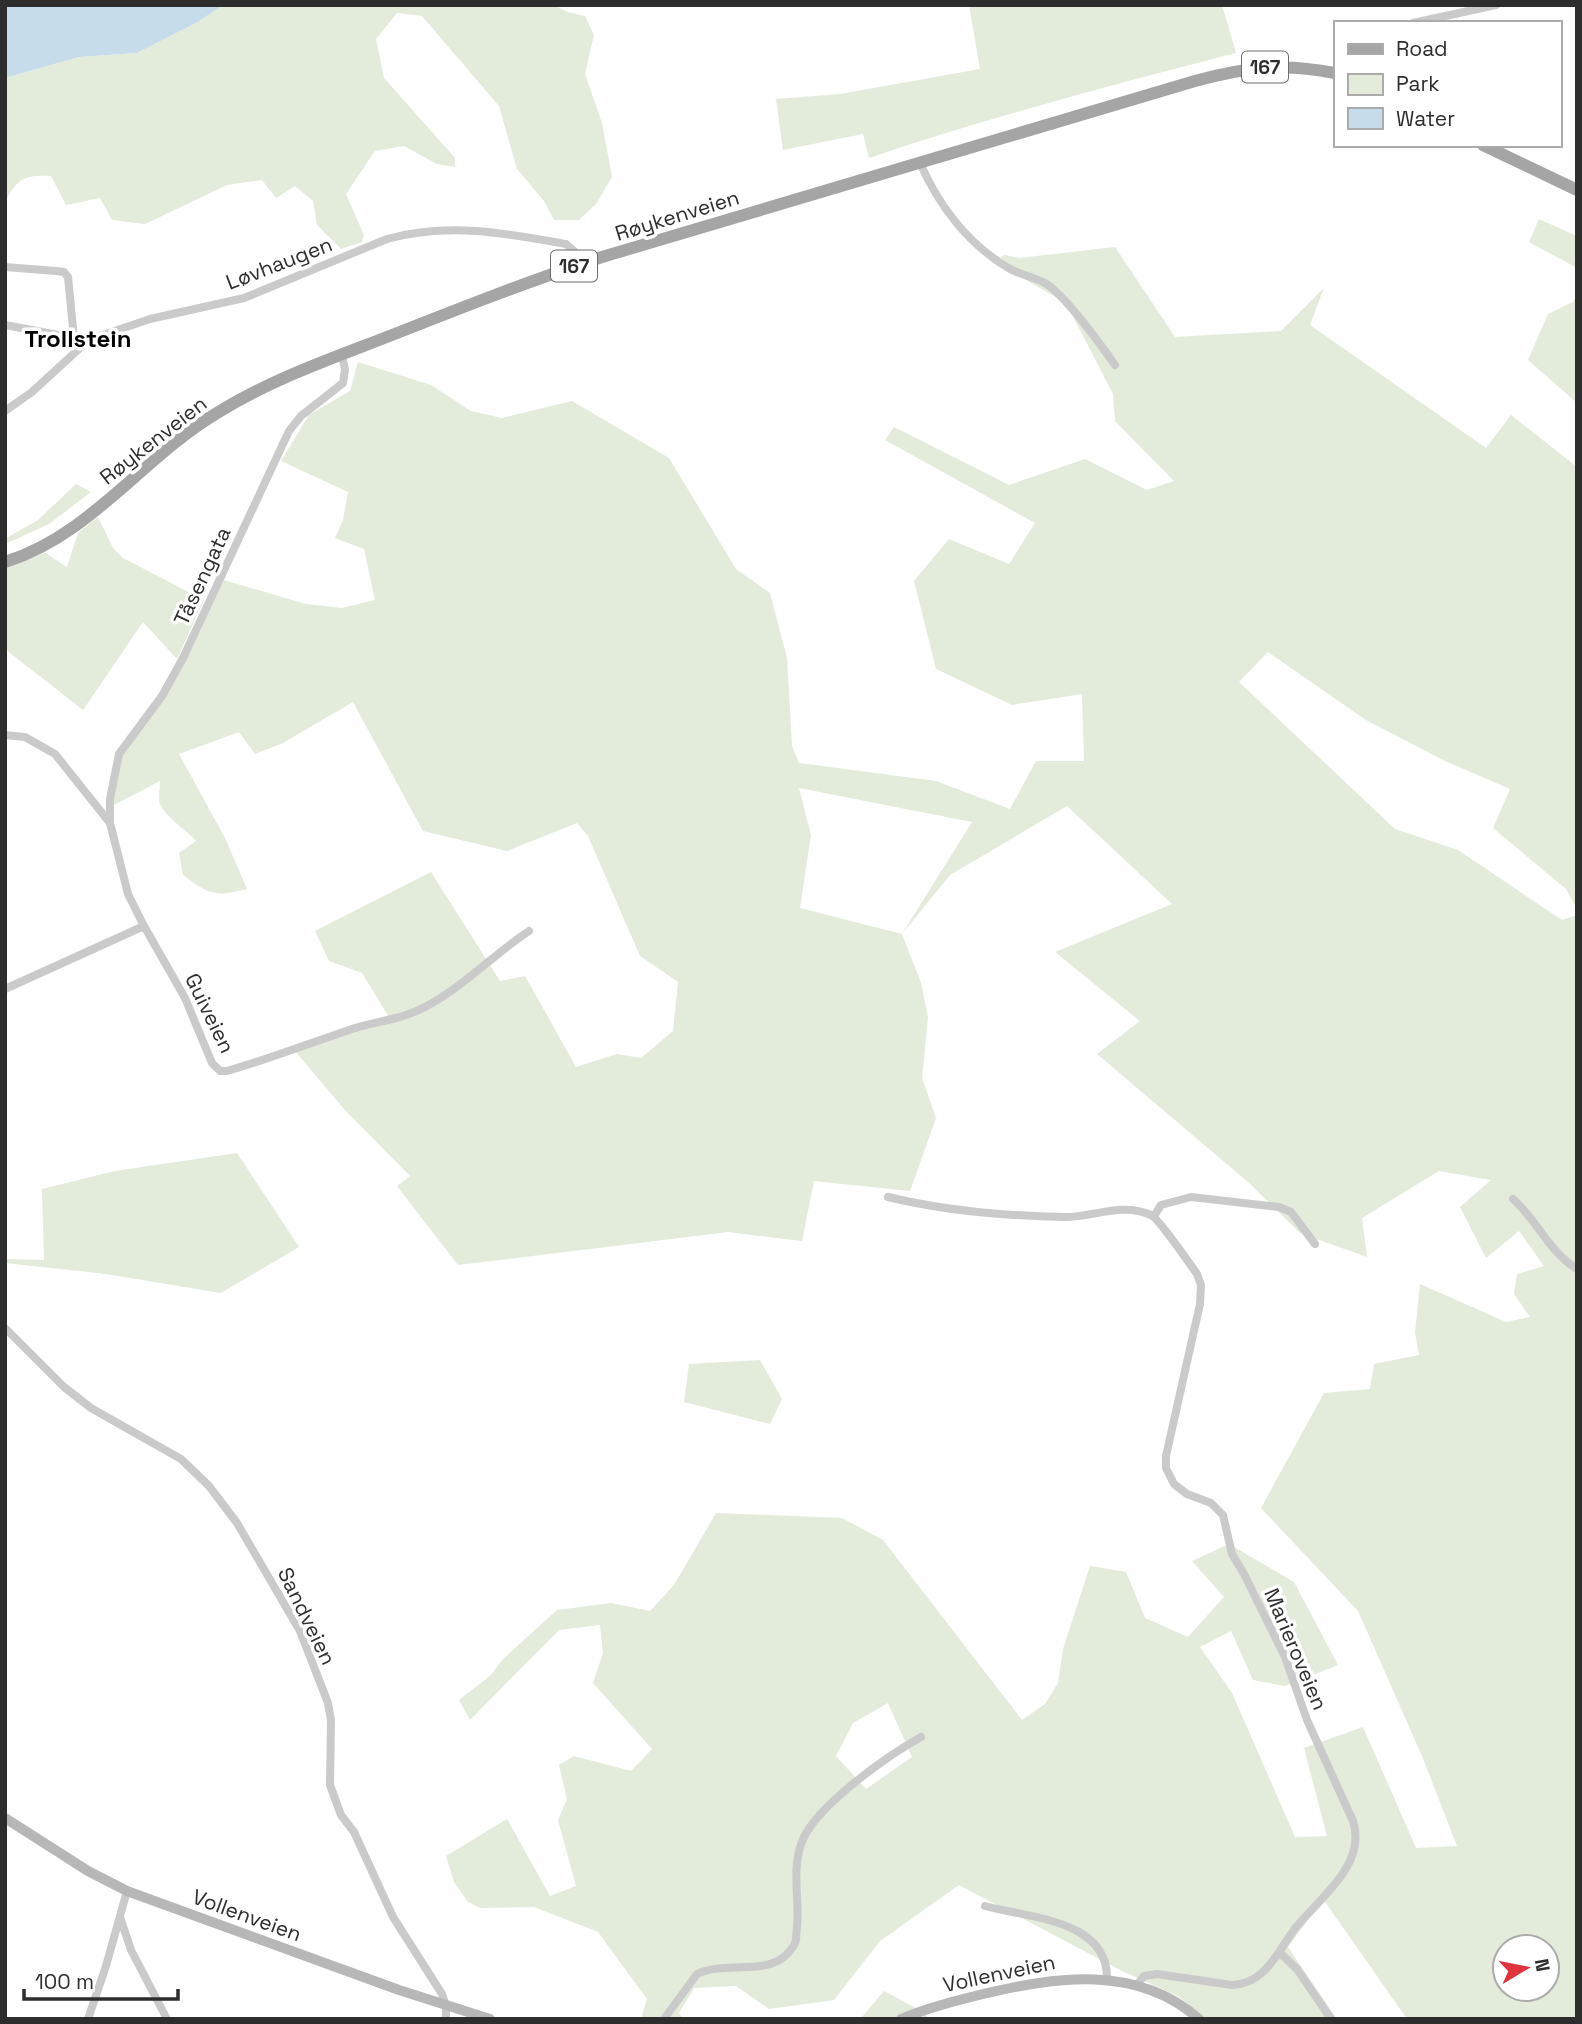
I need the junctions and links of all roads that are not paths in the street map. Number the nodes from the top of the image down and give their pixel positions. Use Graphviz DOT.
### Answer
graph roads {
  1 [pos="1496,5"];
  2 [pos="1422,21"];
  3 [pos="1334,73"];
  4 [pos="1487,147"];
  5 [pos="920,163"];
  6 [pos="1577,190"];
  7 [pos="580,264"];
  8 [pos="5,267"];
  9 [pos="5,325"];
  10 [pos="74,338"];
  11 [pos="81,347"];
  12 [pos="342,355"];
  13 [pos="1115,365"];
  14 [pos="5,411"];
  15 [pos="5,562"];
  16 [pos="5,735"];
  17 [pos="110,824"];
  18 [pos="144,926"];
  19 [pos="528,931"];
  20 [pos="5,989"];
  21 [pos="888,1196"];
  22 [pos="1513,1199"];
  23 [pos="1154,1216"];
  24 [pos="1315,1244"];
  25 [pos="1577,1269"];
  26 [pos="5,1328"];
  27 [pos="921,1737"];
  28 [pos="5,1818"];
  29 [pos="127,1891"];
  30 [pos="985,1906"];
  31 [pos="120,1917"];
  32 [pos="1279,1952"];
  33 [pos="1107,1980"];
  34 [pos="1136,1986"];
  35 [pos="446,2006"];
  36 [pos="88,2019"];
  37 [pos="167,2019"];
  38 [pos="446,2019"];
  39 [pos="490,2019"];
  40 [pos="664,2019"];
  41 [pos="901,2019"];
  42 [pos="1199,2019"];
  43 [pos="1331,2019"];
  1 -- 2 [label="street"];
  3 -- 5 [label="main road, Røykenveien / 167"];
  4 -- 6 [label="main road"];
  5 -- 7 [label="main road, Røykenveien / 167"];
  5 -- 13 [label="street"];
  7 -- 11 [label="street, Løvhaugen"];
  7 -- 12 [label="main road, Røykenveien / 167"];
  8 -- 10 [label="street"];
  9 -- 10 [label="street"];
  10 -- 11 [label="street"];
  11 -- 14 [label="street, Løvhaugen"];
  12 -- 15 [label="main road, Røykenveien / 167"];
  12 -- 17 [label="street, Tåsengata"];
  16 -- 17 [label="street, Guiveien"];
  17 -- 18 [label="street, Guiveien"];
  18 -- 19 [label="street, Guiveien"];
  18 -- 20 [label="street"];
  21 -- 23 [label="street"];
  22 -- 25 [label="street"];
  23 -- 24 [label="street"];
  23 -- 32 [label="street, Marieroveien"];
  26 -- 35 [label="street, Sandveien"];
  27 -- 40 [label="street"];
  28 -- 29 [label="main road, Vollenveien"];
  29 -- 31 [label="street"];
  29 -- 35 [label="main road, Vollenveien"];
  30 -- 33 [label="street, Vollenveien"];
  31 -- 36 [label="street"];
  31 -- 37 [label="street"];
  32 -- 34 [label="street, Marieroveien"];
  32 -- 43 [label="street"];
  33 -- 34 [label="main road, Vollenveien"];
  33 -- 41 [label="main road, Vollenveien"];
  34 -- 42 [label="main road, Vollenveien"];
  35 -- 38 [label="street"];
  35 -- 39 [label="main road, Vollenveien"];
}
